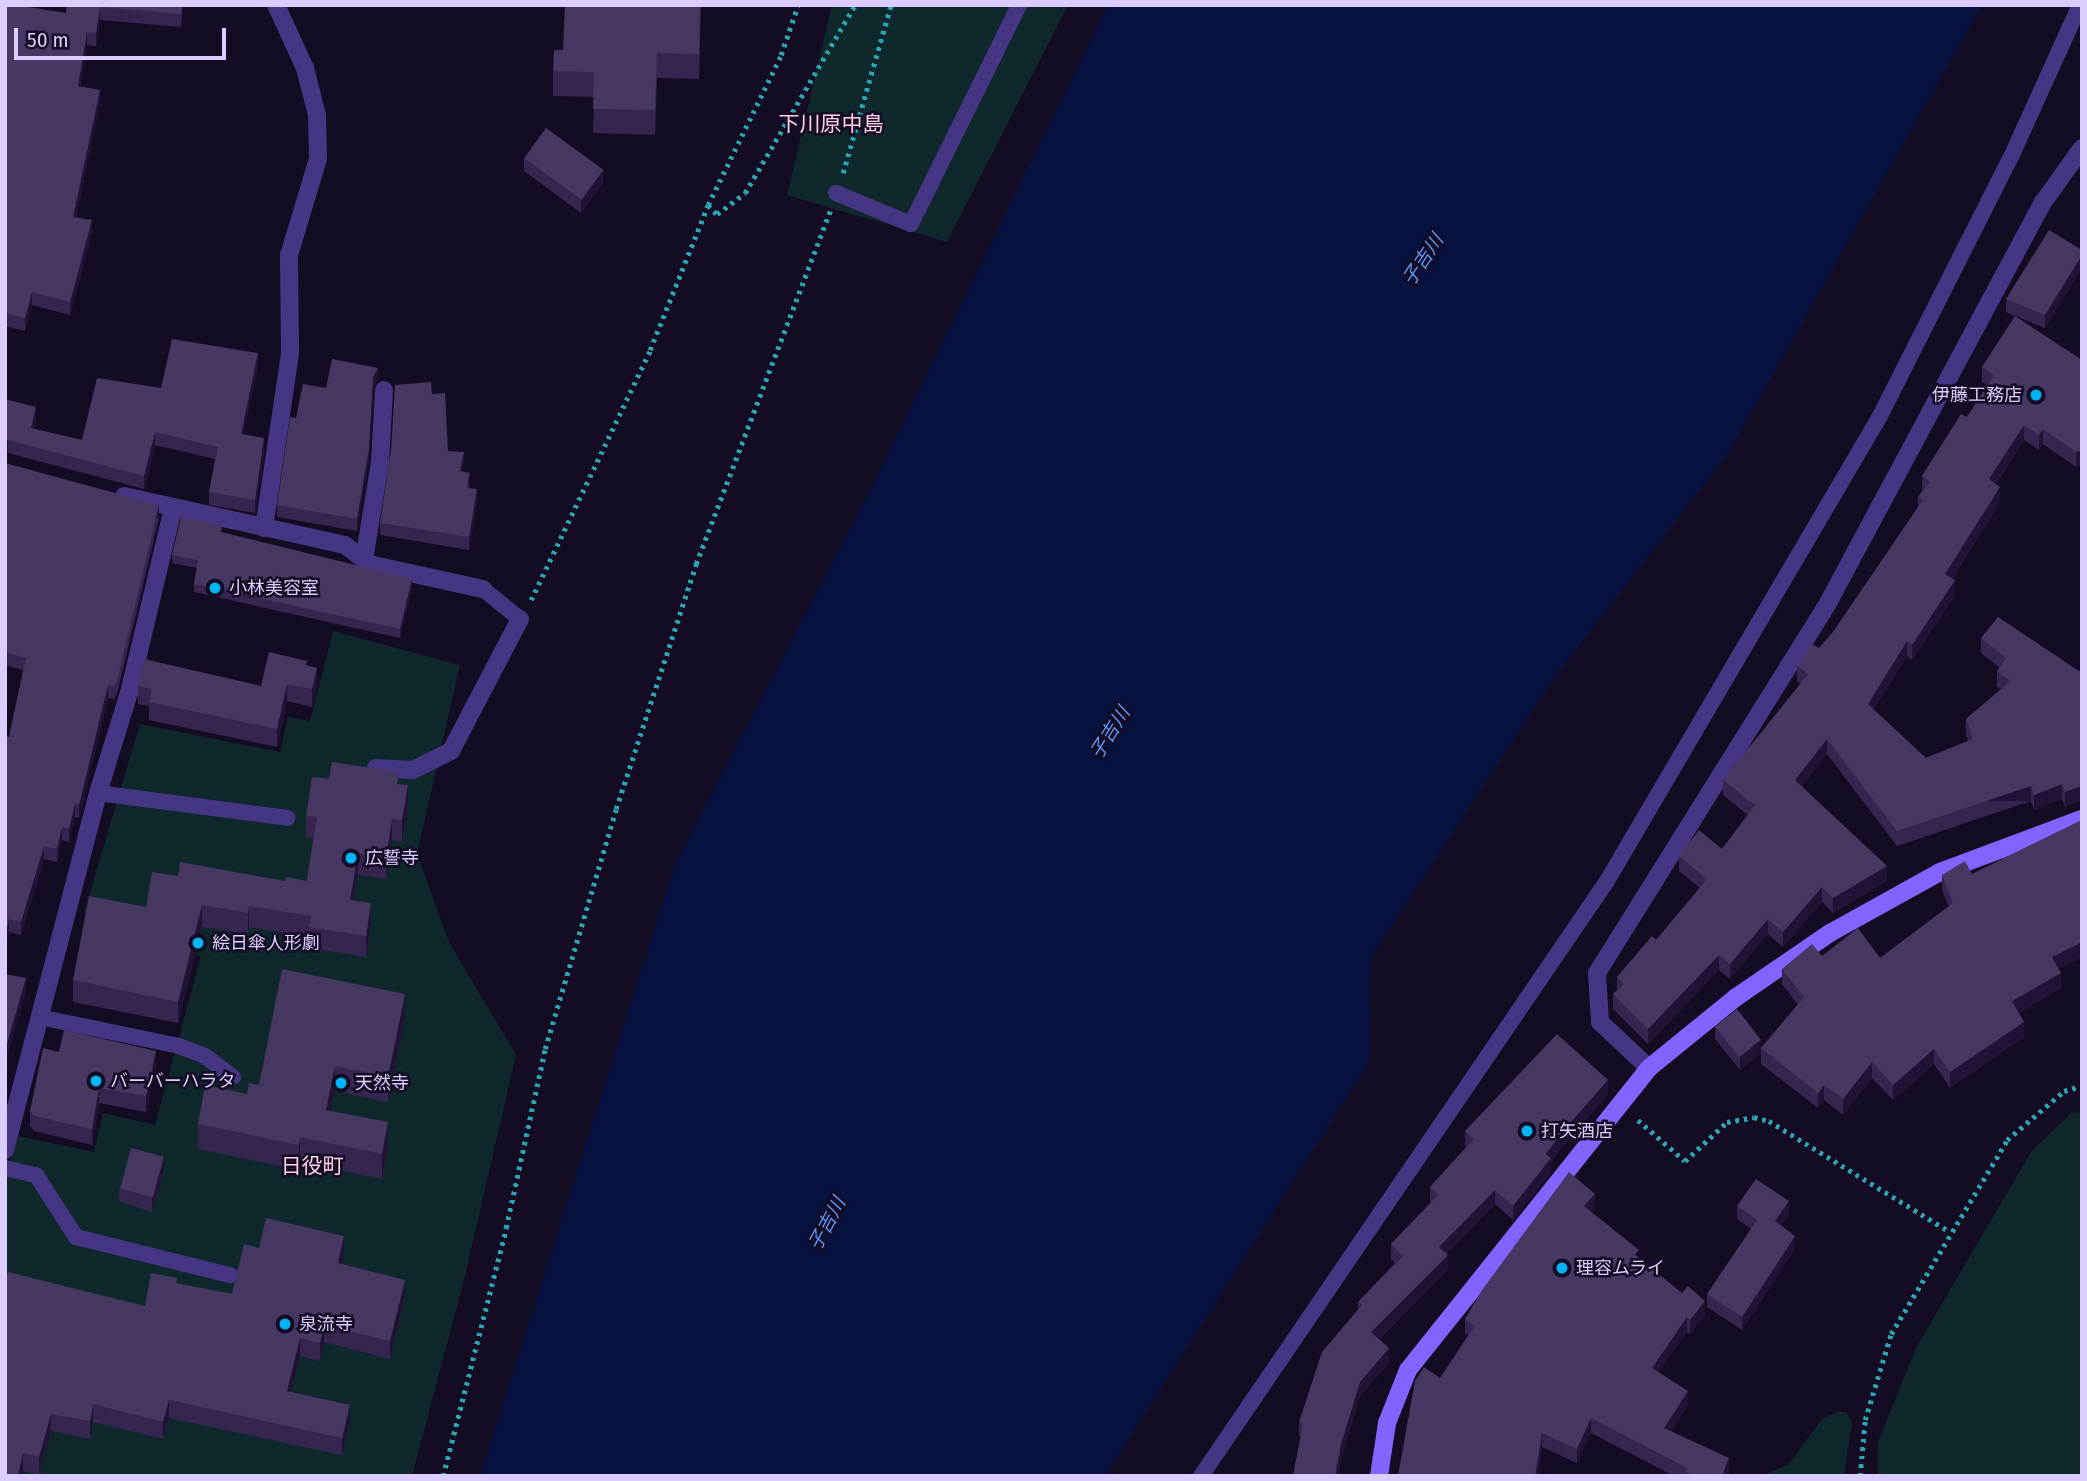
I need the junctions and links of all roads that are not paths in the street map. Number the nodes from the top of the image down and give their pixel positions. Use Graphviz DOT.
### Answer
graph roads {
  1 [pos="275,5"];
  2 [pos="1019,5"];
  3 [pos="2080,5"];
  4 [pos="2082,148"];
  5 [pos="836,193"];
  6 [pos="384,390"];
  7 [pos="108,492"];
  8 [pos="173,509"];
  9 [pos="264,528"];
  10 [pos="364,560"];
  11 [pos="482,589"];
  12 [pos="520,619"];
  13 [pos="376,768"];
  14 [pos="98,793"];
  15 [pos="287,818"];
  16 [pos="2082,819"];
  17 [pos="39,1017"];
  18 [pos="1649,1068"];
  19 [pos="233,1077"];
  20 [pos="5,1150"];
  21 [pos="5,1168"];
  22 [pos="230,1275"];
  23 [pos="1201,1476"];
  24 [pos="1379,1476"];
  1 -- 9 [label="street"];
  2 -- 5 [label="lane"];
  3 -- 23 [label="lane"];
  4 -- 18 [label="street"];
  6 -- 10 [label="street"];
  7 -- 8 [label="street"];
  8 -- 9 [label="street"];
  8 -- 14 [label="street"];
  9 -- 10 [label="street"];
  10 -- 11 [label="street"];
  11 -- 12 [label="lane"];
  12 -- 13 [label="street"];
  14 -- 15 [label="lane"];
  14 -- 17 [label="street"];
  16 -- 18 [label="street"];
  17 -- 19 [label="lane"];
  17 -- 20 [label="street"];
  18 -- 24 [label="street"];
  21 -- 22 [label="lane"];
}
